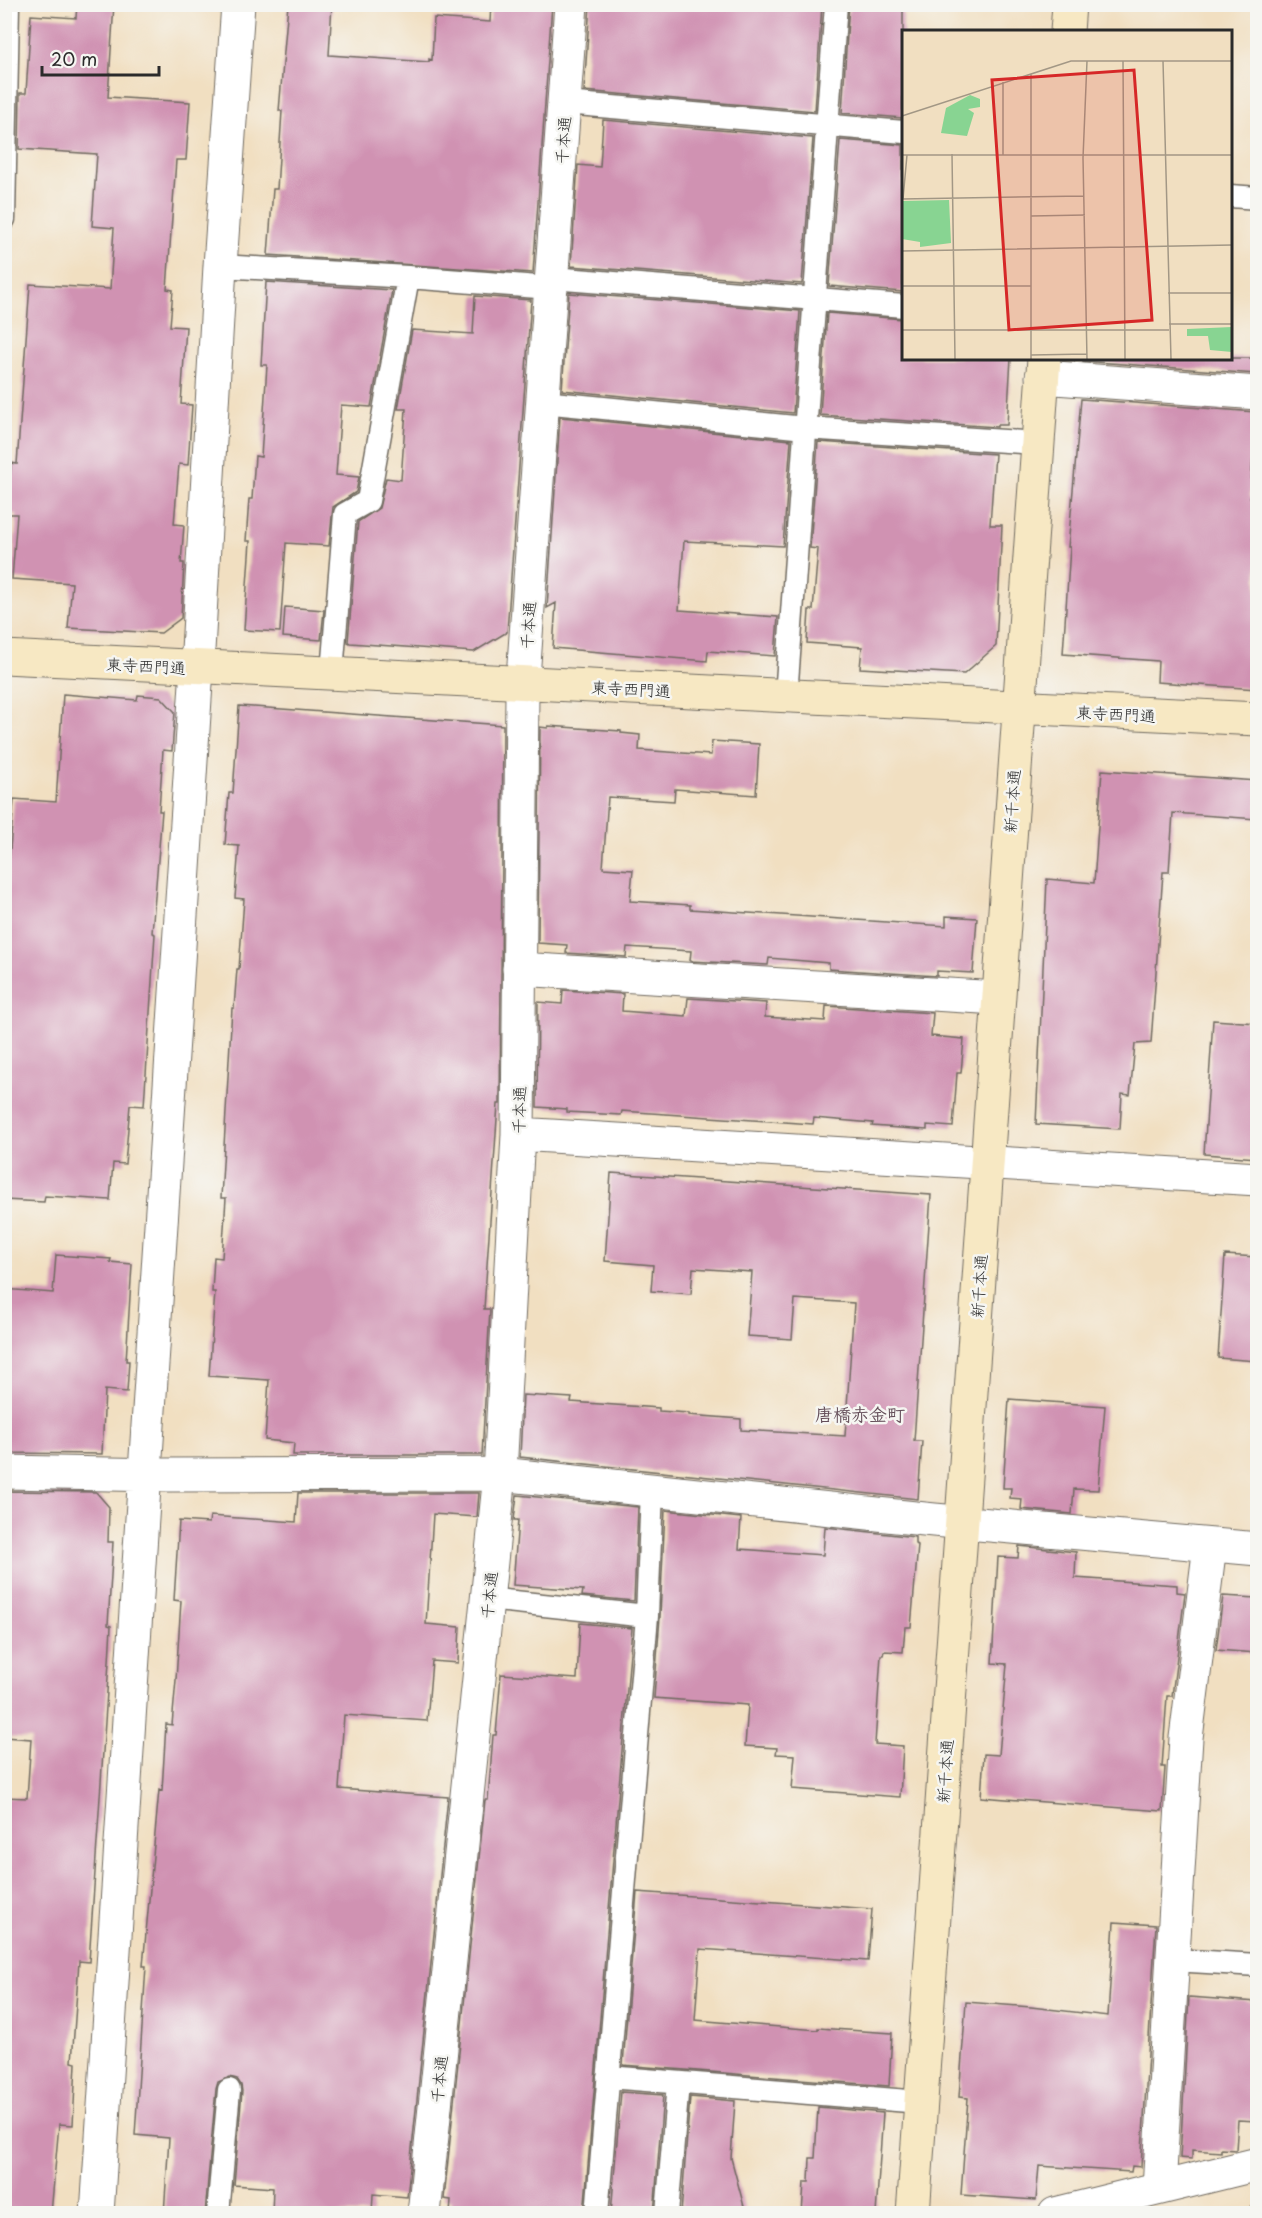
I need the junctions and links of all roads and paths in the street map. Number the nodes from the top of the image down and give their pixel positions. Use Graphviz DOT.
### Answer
graph roads {
  1 [pos="8,4"];
  2 [pos="238,4"];
  3 [pos="572,4"];
  4 [pos="836,4"];
  5 [pos="1069,4"];
  6 [pos="1067,30"];
  7 [pos="565,103"];
  8 [pos="826,125"];
  9 [pos="902,132"];
  10 [pos="1232,196"];
  11 [pos="1257,198"];
  12 [pos="4,219"];
  13 [pos="220,266"];
  14 [pos="408,277"];
  15 [pos="551,283"];
  16 [pos="814,299"];
  17 [pos="902,306"];
  18 [pos="1043,368"];
  19 [pos="1257,393"];
  20 [pos="543,402"];
  21 [pos="805,428"];
  22 [pos="1038,443"];
  23 [pos="4,657"];
  24 [pos="197,668"];
  25 [pos="332,672"];
  26 [pos="523,682"];
  27 [pos="786,696"];
  28 [pos="1018,709"];
  29 [pos="1257,719"];
  30 [pos="519,969"];
  31 [pos="998,998"];
  32 [pos="518,1134"];
  33 [pos="986,1163"];
  34 [pos="1257,1179"];
  35 [pos="4,1472"];
  36 [pos="500,1474"];
  37 [pos="144,1475"];
  38 [pos="652,1490"];
  39 [pos="961,1522"];
  40 [pos="1210,1545"];
  41 [pos="1257,1549"];
  42 [pos="487,1599"];
  43 [pos="647,1616"];
  44 [pos="1173,1960"];
  45 [pos="1257,1965"];
  46 [pos="609,2077"];
  47 [pos="678,2083"];
  48 [pos="229,2090"];
  49 [pos="921,2102"];
  50 [pos="1257,2164"];
  51 [pos="1159,2188"];
  52 [pos="97,2214"];
  53 [pos="218,2214"];
  54 [pos="424,2214"];
  55 [pos="597,2214"];
  56 [pos="667,2214"];
  57 [pos="913,2214"];
  58 [pos="1054,2214"];
  1 -- 12 [label="lane"];
  2 -- 13 [label="street"];
  3 -- 7 [label="street, 千本通"];
  4 -- 8 [label="lane"];
  5 -- 6 [label="street"];
  7 -- 8 [label="lane"];
  7 -- 15 [label="street, 千本通"];
  8 -- 9 [label="lane"];
  8 -- 16 [label="lane"];
  10 -- 11 [label="lane"];
  13 -- 14 [label="lane"];
  13 -- 24 [label="street"];
  14 -- 15 [label="lane"];
  14 -- 25 [label="lane"];
  15 -- 16 [label="lane"];
  15 -- 20 [label="street, 千本通"];
  16 -- 17 [label="lane"];
  16 -- 21 [label="lane"];
  18 -- 19 [label="street"];
  18 -- 22 [label="street, 新千本通"];
  20 -- 21 [label="lane"];
  20 -- 26 [label="street, 千本通"];
  21 -- 22 [label="lane"];
  21 -- 27 [label="lane"];
  22 -- 28 [label="street, 新千本通"];
  23 -- 24 [label="street, 東寺西門通"];
  24 -- 25 [label="street, 東寺西門通"];
  24 -- 37 [label="street"];
  25 -- 26 [label="street, 東寺西門通"];
  26 -- 27 [label="street, 東寺西門通"];
  26 -- 30 [label="street, 千本通"];
  27 -- 28 [label="street, 東寺西門通"];
  28 -- 29 [label="street, 東寺西門通"];
  28 -- 31 [label="street, 新千本通"];
  30 -- 31 [label="street"];
  30 -- 32 [label="street, 千本通"];
  31 -- 33 [label="street, 新千本通"];
  32 -- 33 [label="street"];
  32 -- 36 [label="street, 千本通"];
  33 -- 34 [label="street"];
  33 -- 39 [label="street, 新千本通"];
  35 -- 37 [label="street"];
  36 -- 37 [label="street"];
  36 -- 38 [label="street"];
  36 -- 42 [label="street, 千本通"];
  37 -- 52 [label="street"];
  38 -- 39 [label="street"];
  38 -- 43 [label="lane"];
  39 -- 40 [label="street"];
  39 -- 49 [label="street, 新千本通"];
  40 -- 41 [label="street"];
  40 -- 44 [label="street"];
  42 -- 43 [label="lane"];
  42 -- 54 [label="street, 千本通"];
  43 -- 46 [label="lane"];
  44 -- 45 [label="lane"];
  44 -- 51 [label="street"];
  46 -- 47 [label="lane"];
  46 -- 55 [label="lane"];
  47 -- 49 [label="lane"];
  47 -- 56 [label="lane"];
  48 -- 53 [label="lane"];
  49 -- 57 [label="street, 新千本通"];
  50 -- 51 [label="street"];
  51 -- 58 [label="street"];
}
